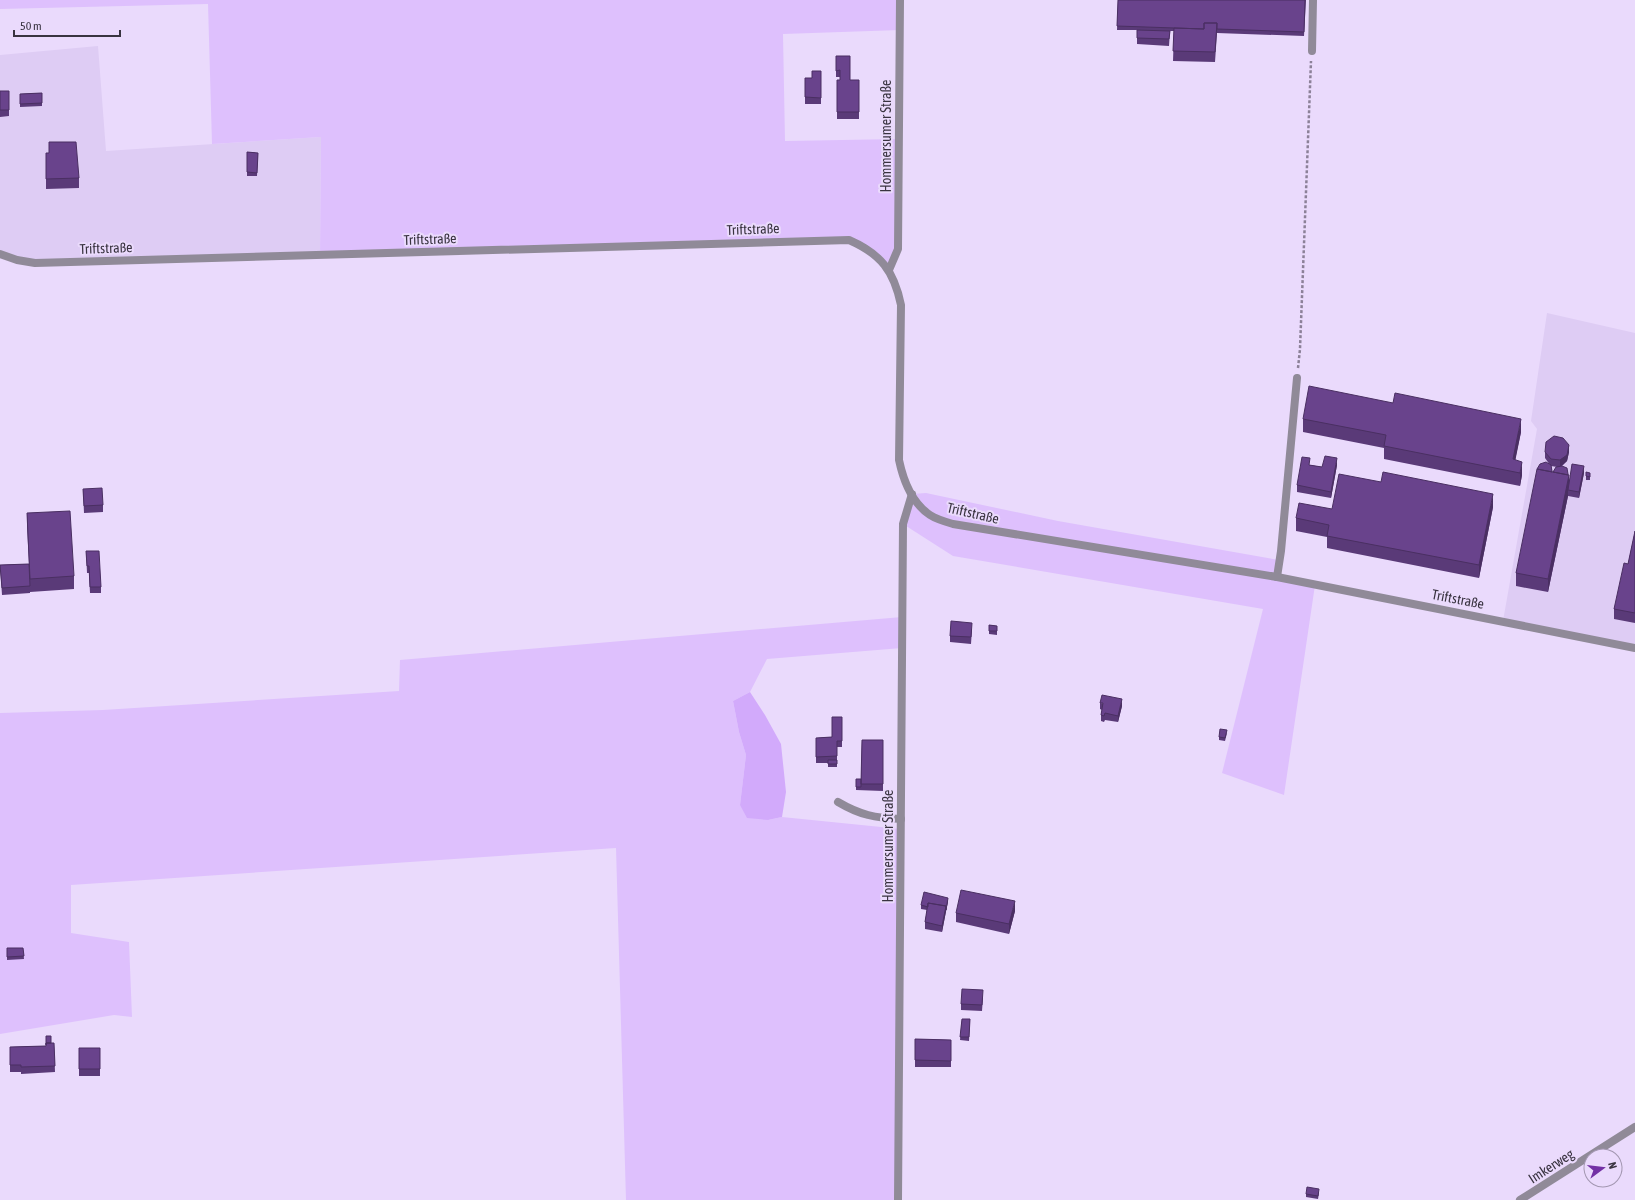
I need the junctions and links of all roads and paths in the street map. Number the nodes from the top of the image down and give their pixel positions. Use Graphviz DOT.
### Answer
graph roads {
  1 [pos="900,0"];
  2 [pos="1313,0"];
  3 [pos="1312,51"];
  4 [pos="0,254"];
  5 [pos="889,270"];
  6 [pos="1297,378"];
  7 [pos="912,494"];
  8 [pos="1277,577"];
  9 [pos="1635,648"];
  10 [pos="838,802"];
  11 [pos="901,819"];
  12 [pos="1635,1127"];
  13 [pos="898,1200"];
  14 [pos="1520,1200"];
  1 -- 5 [label="street, Hommersumer Straße"];
  2 -- 3 [label="street"];
  3 -- 6 [label="path"];
  4 -- 5 [label="street, Triftstraße"];
  5 -- 7 [label="street, Triftstraße"];
  6 -- 8 [label="street"];
  7 -- 8 [label="street, Triftstraße"];
  7 -- 11 [label="street, Hommersumer Straße"];
  8 -- 9 [label="street, Triftstraße"];
  10 -- 11 [label="street"];
  11 -- 13 [label="street, Hommersumer Straße"];
  12 -- 14 [label="street, Imkerweg"];
}
